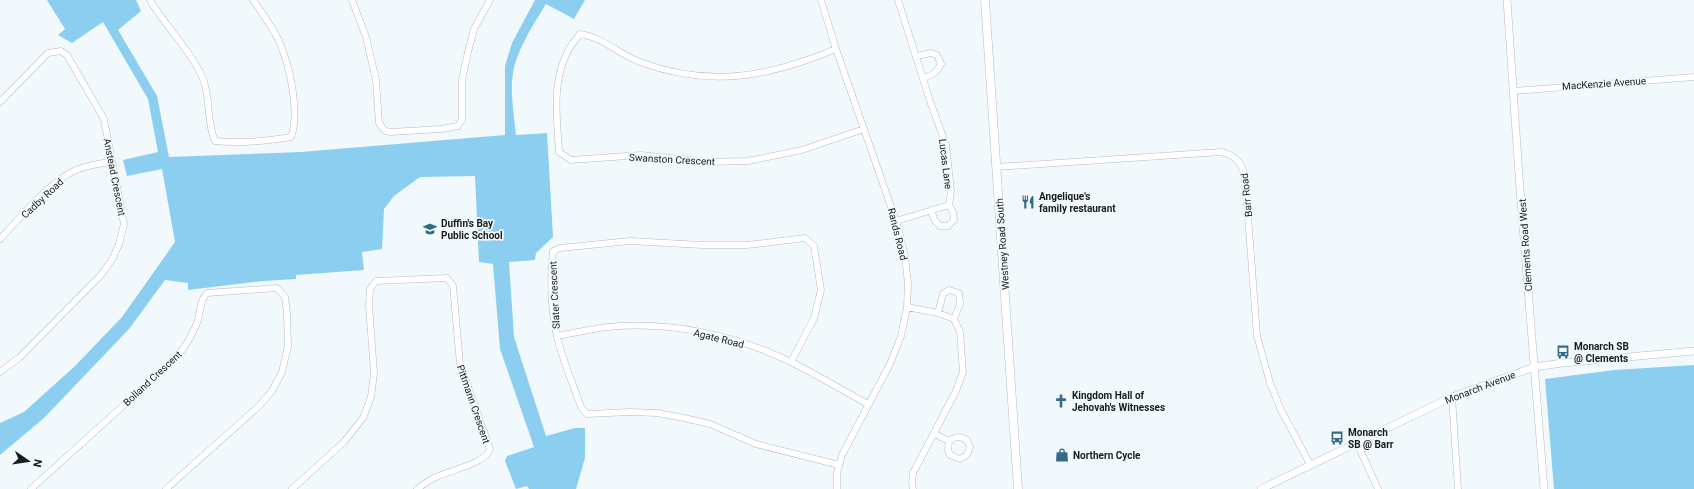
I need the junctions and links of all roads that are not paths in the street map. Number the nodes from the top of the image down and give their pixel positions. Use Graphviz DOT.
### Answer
graph roads {
  1 [pos="150,0"];
  2 [pos="253,0"];
  3 [pos="352,0"];
  4 [pos="490,0"];
  5 [pos="821,0"];
  6 [pos="898,0"];
  7 [pos="985,0"];
  8 [pos="1507,0"];
  9 [pos="836,49"];
  10 [pos="917,56"];
  11 [pos="1694,77"];
  12 [pos="923,78"];
  13 [pos="1514,91"];
  14 [pos="0,102"];
  15 [pos="864,129"];
  16 [pos="112,161"];
  17 [pos="996,167"];
  18 [pos="949,205"];
  19 [pos="930,210"];
  20 [pos="896,221"];
  21 [pos="0,239"];
  22 [pos="906,307"];
  23 [pos="938,313"];
  24 [pos="954,319"];
  25 [pos="557,336"];
  26 [pos="1694,351"];
  27 [pos="791,362"];
  28 [pos="1534,367"];
  29 [pos="0,372"];
  30 [pos="1452,397"];
  31 [pos="868,404"];
  32 [pos="934,434"];
  33 [pos="949,441"];
  34 [pos="1357,443"];
  35 [pos="1310,464"];
  36 [pos="839,465"];
  37 [pos="31,489"];
  38 [pos="166,489"];
  39 [pos="292,489"];
  40 [pos="417,489"];
  41 [pos="837,489"];
  42 [pos="913,489"];
  43 [pos="1018,489"];
  44 [pos="1261,489"];
  45 [pos="1378,489"];
  46 [pos="1458,489"];
  47 [pos="1544,489"];
  1 -- 2 [label="street"];
  3 -- 4 [label="street"];
  5 -- 9 [label="street, Rands Road"];
  6 -- 10 [label="street, Lucas Lane"];
  7 -- 17 [label="main road, Westney Road South"];
  8 -- 13 [label="street, Clements Road West"];
  9 -- 15 [label="street, Rands Road"];
  9 -- 15 [label="street, Swanston Crescent"];
  10 -- 12 [label="street, Lucas Lane"];
  10 -- 12 [label="street"];
  11 -- 13 [label="street, MacKenzie Avenue"];
  12 -- 18 [label="street, Lucas Lane"];
  13 -- 28 [label="street, Clements Road West"];
  14 -- 16 [label="street, Anstead Crescent"];
  15 -- 20 [label="street, Rands Road"];
  16 -- 21 [label="street, Cadby Road"];
  16 -- 29 [label="street, Anstead Crescent"];
  17 -- 35 [label="street, Barr Road"];
  17 -- 43 [label="main road, Westney Road South"];
  18 -- 19 [label="street"];
  18 -- 19 [label="street, Lucas Lane"];
  19 -- 20 [label="street"];
  20 -- 22 [label="street, Rands Road"];
  22 -- 23 [label="street"];
  22 -- 31 [label="street, Rands Road"];
  23 -- 24 [label="street"];
  23 -- 24 [label="street"];
  24 -- 32 [label="street"];
  25 -- 27 [label="street, Agate Road"];
  25 -- 27 [label="street, Slater Crescent"];
  25 -- 36 [label="street, Slater Crescent"];
  26 -- 28 [label="street, Monarch Avenue"];
  27 -- 31 [label="street, Agate Road"];
  28 -- 30 [label="street, Monarch Avenue"];
  28 -- 47 [label="street, Clements Road West"];
  30 -- 34 [label="street, Monarch Avenue"];
  30 -- 46 [label="street"];
  31 -- 36 [label="street, Rands Road"];
  32 -- 33 [label="street"];
  32 -- 42 [label="street"];
  34 -- 35 [label="street, Monarch Avenue"];
  34 -- 45 [label="street"];
  35 -- 44 [label="street, Monarch Avenue"];
  36 -- 41 [label="street, Rands Road"];
  37 -- 38 [label="street, Bolland Crescent"];
  39 -- 40 [label="street, Pittmann Crescent"];
}
